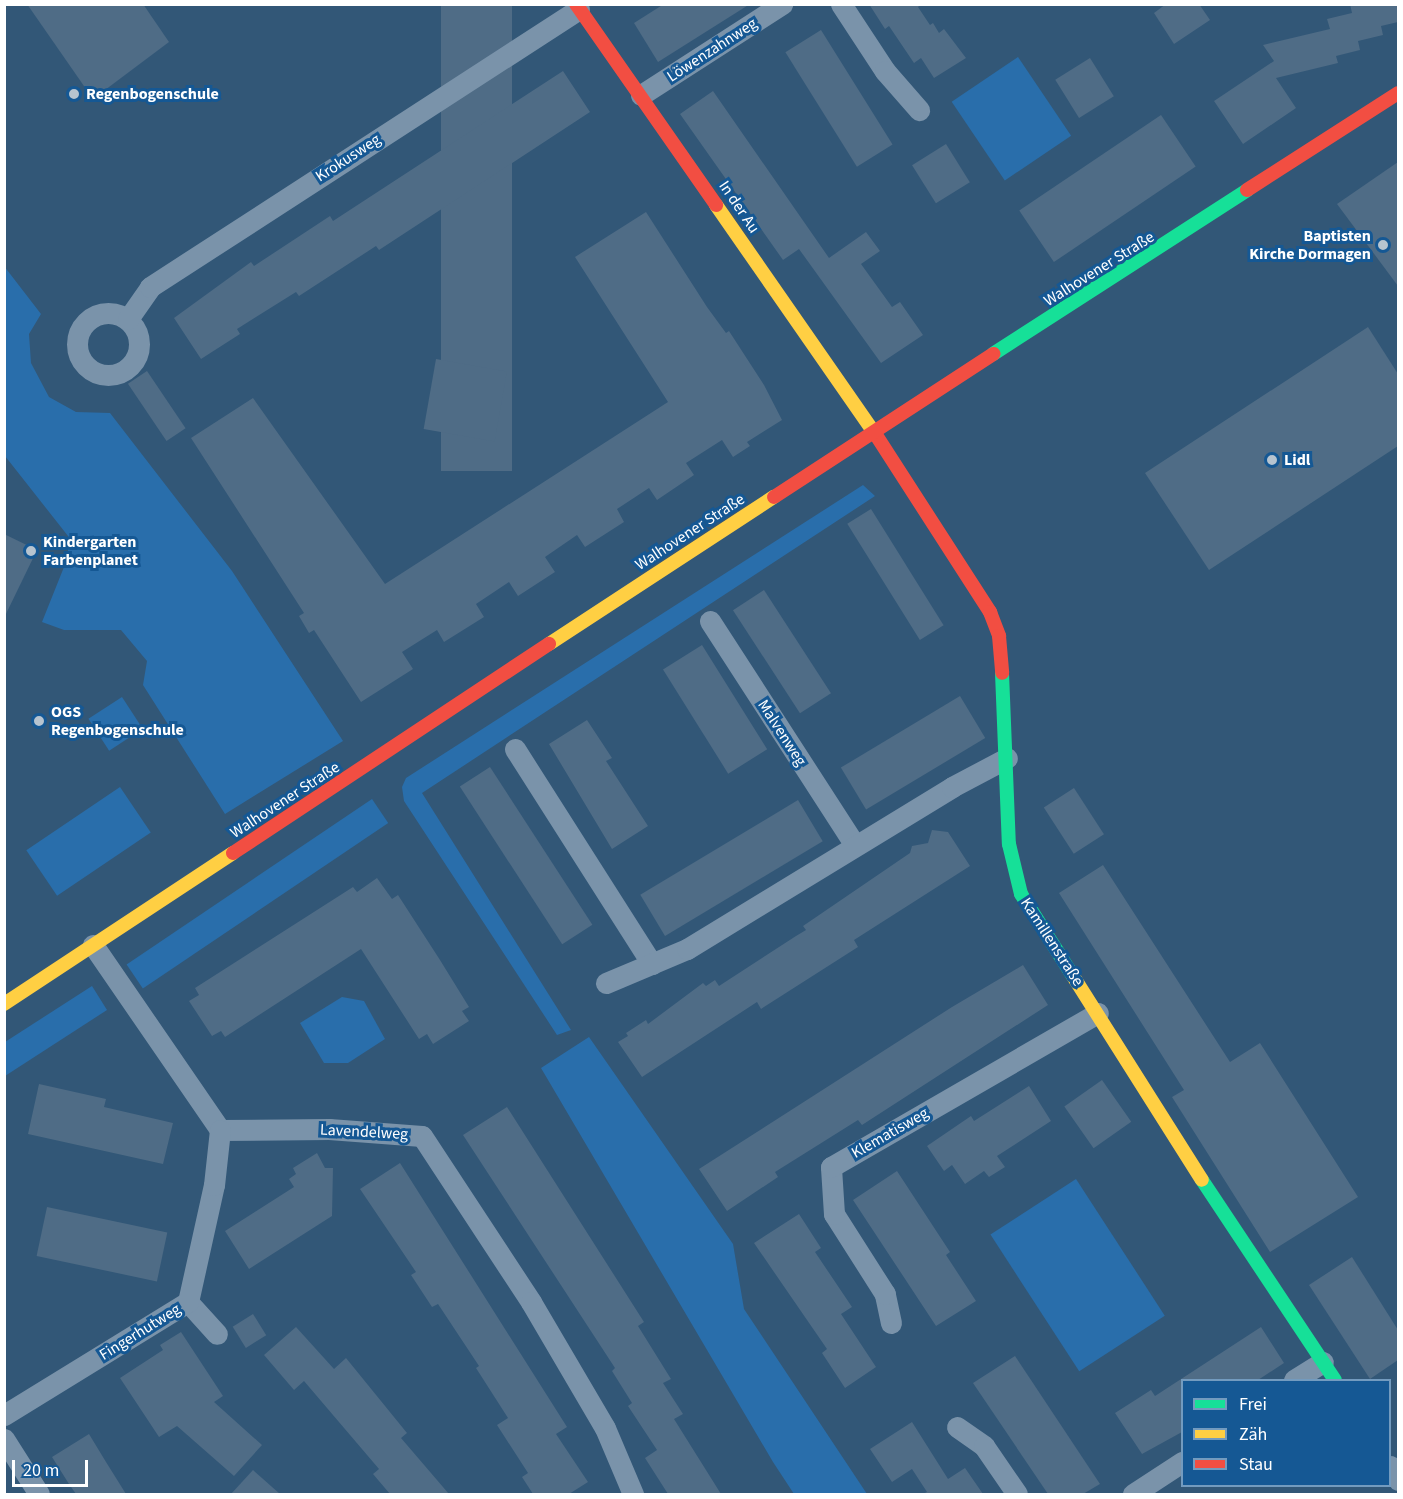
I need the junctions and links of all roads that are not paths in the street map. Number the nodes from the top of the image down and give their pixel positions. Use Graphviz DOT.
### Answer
graph roads {
  1 [pos="782,4"];
  2 [pos="841,4"];
  3 [pos="577,7"];
  4 [pos="1398,93"];
  5 [pos="641,95"];
  6 [pos="919,110"];
  7 [pos="128,320"];
  8 [pos="873,431"];
  9 [pos="710,621"];
  10 [pos="515,749"];
  11 [pos="1007,759"];
  12 [pos="855,845"];
  13 [pos="93,945"];
  14 [pos="652,964"];
  15 [pos="606,983"];
  16 [pos="4,1004"];
  17 [pos="1098,1013"];
  18 [pos="220,1130"];
  19 [pos="188,1302"];
  20 [pos="891,1323"];
  21 [pos="217,1334"];
  22 [pos="1323,1362"];
  23 [pos="1296,1379"];
  24 [pos="1334,1379"];
  25 [pos="4,1415"];
  26 [pos="957,1426"];
  27 [pos="4,1439"];
  28 [pos="1181,1462"];
  29 [pos="39,1494"];
  30 [pos="633,1494"];
  31 [pos="1017,1494"];
  32 [pos="1133,1494"];
  1 -- 5 [label="street, Löwenzahnweg"];
  2 -- 6 [label="street"];
  3 -- 5 [label="street, In der Au"];
  3 -- 7 [label="street, Krokusweg"];
  4 -- 8 [label="street, Walhovener Straße"];
  5 -- 8 [label="street, In der Au"];
  8 -- 11 [label="street, Kamillenstraße"];
  8 -- 13 [label="street, Walhovener Straße"];
  9 -- 12 [label="street, Malvenweg"];
  10 -- 14 [label="street"];
  11 -- 12 [label="street"];
  11 -- 17 [label="street, Kamillenstraße"];
  12 -- 14 [label="street"];
  13 -- 16 [label="street, Walhovener Straße"];
  13 -- 18 [label="street"];
  14 -- 15 [label="street"];
  17 -- 20 [label="street, Klematisweg"];
  17 -- 22 [label="street, Kamillenstraße"];
  18 -- 19 [label="street, Fingerhutweg"];
  18 -- 30 [label="street, Lavendelweg"];
  19 -- 21 [label="street"];
  19 -- 25 [label="street, Fingerhutweg"];
  22 -- 23 [label="street"];
  22 -- 24 [label="street, Kamillenstraße"];
  26 -- 31 [label="street"];
  27 -- 29 [label="street"];
  28 -- 32 [label="street"];
}
